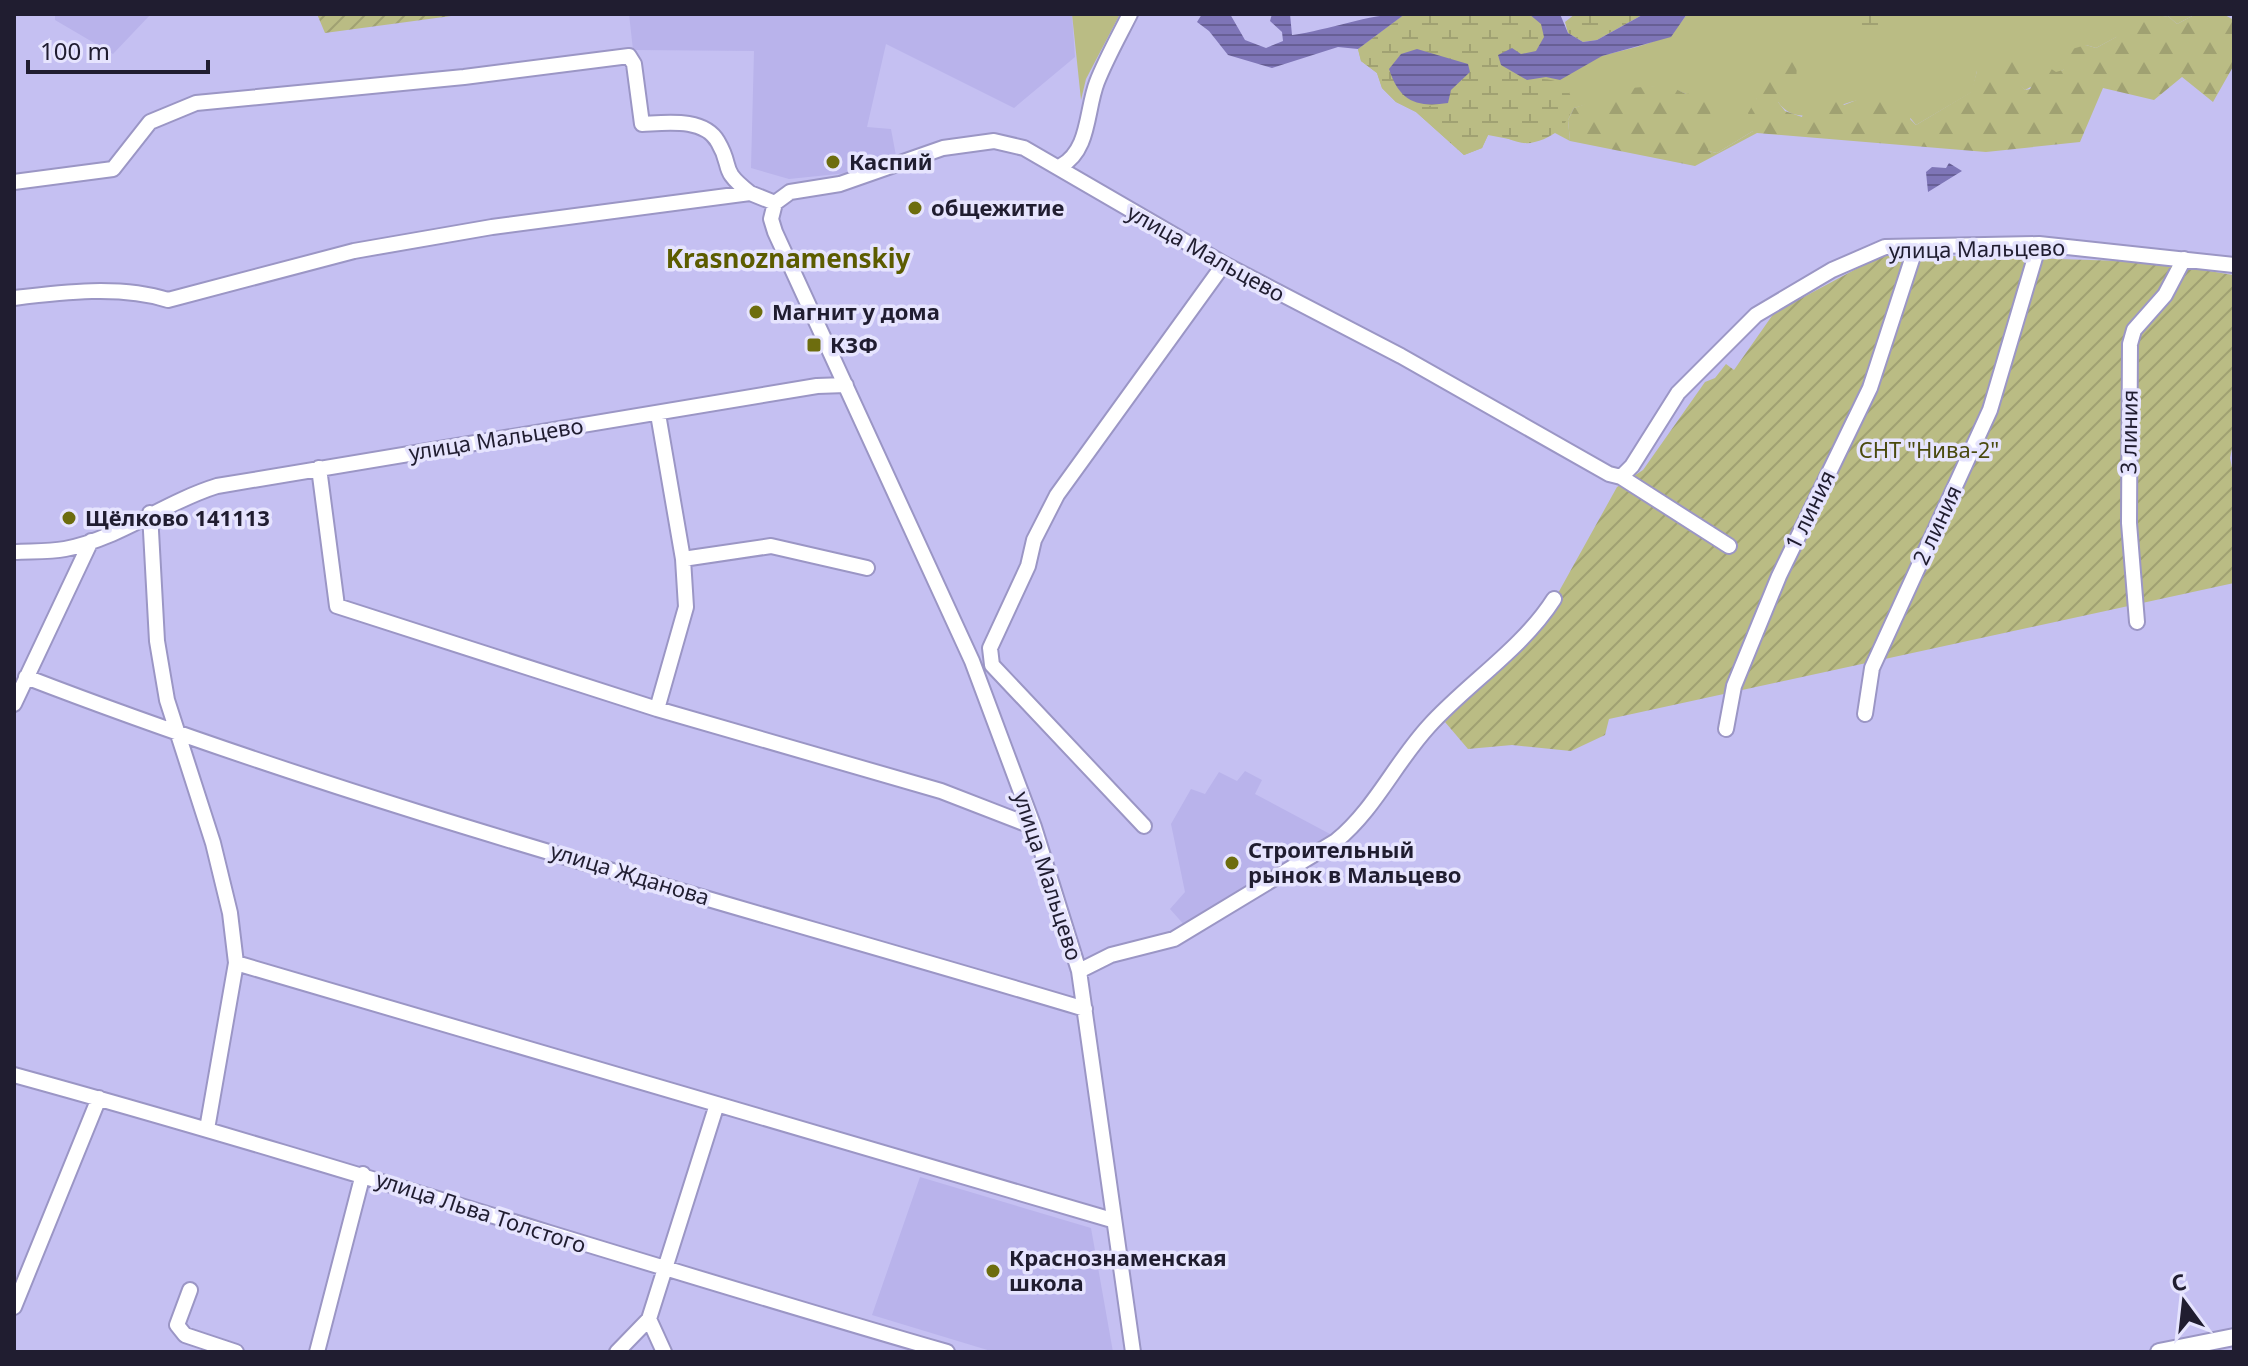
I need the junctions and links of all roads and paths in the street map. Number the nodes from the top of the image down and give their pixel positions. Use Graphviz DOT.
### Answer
graph roads {
  1 [pos="1130,14"];
  2 [pos="1061,166"];
  3 [pos="14,182"];
  4 [pos="750,193"];
  5 [pos="775,203"];
  6 [pos="2039,244"];
  7 [pos="1916,247"];
  8 [pos="2184,259"];
  9 [pos="1224,264"];
  10 [pos="2234,265"];
  11 [pos="14,298"];
  12 [pos="846,385"];
  13 [pos="658,414"];
  14 [pos="319,468"];
  15 [pos="1621,477"];
  16 [pos="150,513"];
  17 [pos="91,541"];
  18 [pos="1729,546"];
  19 [pos="14,552"];
  20 [pos="683,559"];
  21 [pos="867,568"];
  22 [pos="1554,599"];
  23 [pos="2137,622"];
  24 [pos="989,656"];
  25 [pos="972,661"];
  26 [pos="26,677"];
  27 [pos="14,704"];
  28 [pos="657,709"];
  29 [pos="1865,714"];
  30 [pos="1726,729"];
  31 [pos="177,735"];
  32 [pos="1144,826"];
  33 [pos="1034,827"];
  34 [pos="236,963"];
  35 [pos="1079,971"];
  36 [pos="1085,1009"];
  37 [pos="14,1075"];
  38 [pos="99,1098"];
  39 [pos="717,1104"];
  40 [pos="207,1129"];
  41 [pos="363,1174"];
  42 [pos="1112,1220"];
  43 [pos="665,1270"];
  44 [pos="190,1290"];
  45 [pos="14,1307"];
  46 [pos="649,1319"];
  47 [pos="2234,1337"];
  48 [pos="236,1352"];
  49 [pos="317,1352"];
  50 [pos="617,1352"];
  51 [pos="664,1352"];
  52 [pos="947,1352"];
  53 [pos="1133,1352"];
  54 [pos="2159,1352"];
  1 -- 2 [label="street"];
  2 -- 5 [label="street, улица Мальцево"];
  2 -- 9 [label="street, улица Мальцево"];
  3 -- 4 [label="street"];
  4 -- 5 [label="street"];
  4 -- 11 [label="street"];
  5 -- 12 [label="street, улица Мальцево"];
  6 -- 7 [label="street, улица Мальцево"];
  6 -- 8 [label="street, улица Мальцево"];
  6 -- 29 [label="street, 2 линия"];
  7 -- 15 [label="street, улица Мальцево"];
  7 -- 30 [label="street, 1 линия"];
  8 -- 10 [label="street, улица Мальцево"];
  8 -- 23 [label="street, 3 линия"];
  9 -- 15 [label="street, улица Мальцево"];
  9 -- 24 [label="street"];
  12 -- 13 [label="street, улица Мальцево"];
  12 -- 25 [label="street, улица Мальцево"];
  13 -- 14 [label="street, улица Мальцево"];
  13 -- 20 [label="street"];
  14 -- 16 [label="street, улица Мальцево"];
  14 -- 28 [label="street"];
  15 -- 18 [label="street, улица Мальцево"];
  16 -- 17 [label="street, улица Мальцево"];
  16 -- 31 [label="street"];
  17 -- 19 [label="street, улица Мальцево"];
  17 -- 26 [label="street"];
  20 -- 21 [label="street"];
  20 -- 28 [label="street"];
  22 -- 35 [label="street, улица Мальцево"];
  24 -- 25 [label="street"];
  24 -- 32 [label="street"];
  25 -- 33 [label="street, улица Мальцево"];
  26 -- 27 [label="street"];
  26 -- 31 [label="street, улица Жданова"];
  28 -- 33 [label="street"];
  31 -- 34 [label="street"];
  31 -- 36 [label="street, улица Жданова"];
  33 -- 35 [label="street, улица Мальцево"];
  34 -- 39 [label="street"];
  34 -- 40 [label="street"];
  35 -- 36 [label="street, улица Мальцево"];
  36 -- 42 [label="street, улица Мальцево"];
  37 -- 38 [label="street, улица Льва Толстого"];
  38 -- 40 [label="street, улица Льва Толстого"];
  38 -- 45 [label="street"];
  39 -- 42 [label="street"];
  39 -- 43 [label="street"];
  40 -- 41 [label="street, улица Льва Толстого"];
  41 -- 43 [label="street, улица Льва Толстого"];
  41 -- 49 [label="street"];
  42 -- 53 [label="street, улица Мальцево"];
  43 -- 46 [label="street"];
  43 -- 52 [label="street, улица Льва Толстого"];
  44 -- 48 [label="street"];
  46 -- 50 [label="street"];
  46 -- 51 [label="street"];
  47 -- 54 [label="main road"];
}
